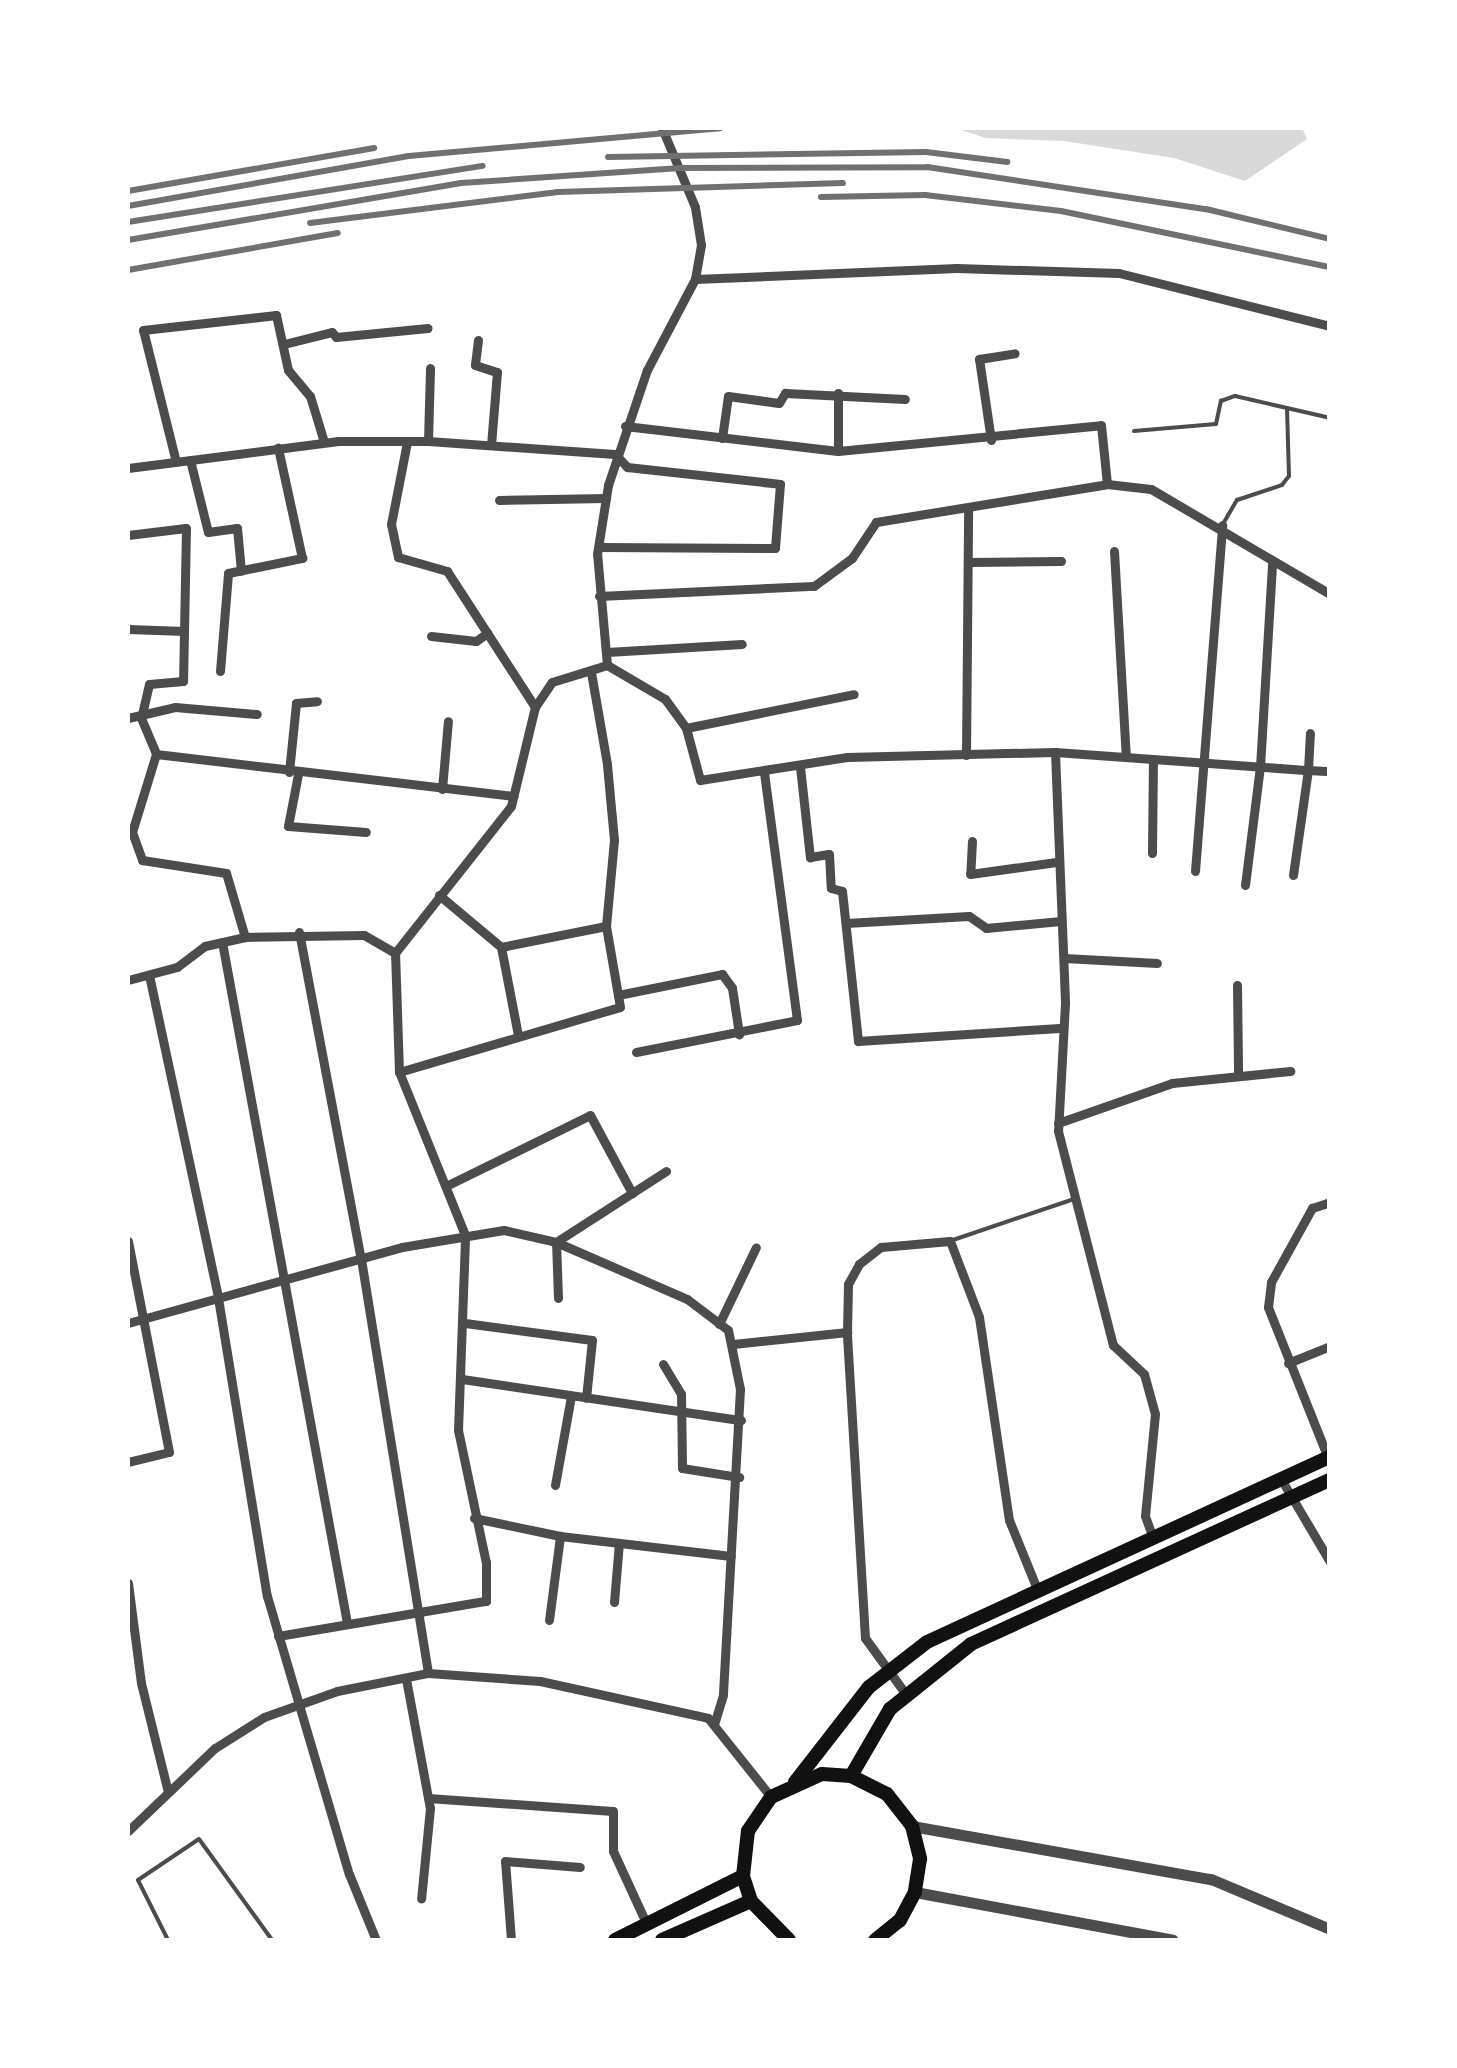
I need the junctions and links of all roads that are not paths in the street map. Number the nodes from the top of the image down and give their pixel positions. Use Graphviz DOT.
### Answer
graph roads {
  1 [pos="662,128"];
  2 [pos="695,279"];
  3 [pos="1330,326"];
  4 [pos="428,328"];
  5 [pos="478,340"];
  6 [pos="284,344"];
  7 [pos="1014,354"];
  8 [pos="430,368"];
  9 [pos="838,393"];
  10 [pos="905,399"];
  11 [pos="1287,408"];
  12 [pos="1330,418"];
  13 [pos="625,426"];
  14 [pos="1134,431"];
  15 [pos="722,438"];
  16 [pos="991,440"];
  17 [pos="428,441"];
  18 [pos="324,442"];
  19 [pos="407,442"];
  20 [pos="490,445"];
  21 [pos="278,448"];
  22 [pos="838,451"];
  23 [pos="616,454"];
  24 [pos="190,460"];
  25 [pos="176,462"];
  26 [pos="128,468"];
  27 [pos="1107,484"];
  28 [pos="606,498"];
  29 [pos="499,500"];
  30 [pos="968,509"];
  31 [pos="1222,526"];
  32 [pos="128,535"];
  33 [pos="599,547"];
  34 [pos="1114,551"];
  35 [pos="1061,561"];
  36 [pos="968,562"];
  37 [pos="1272,562"];
  38 [pos="241,571"];
  39 [pos="1330,594"];
  40 [pos="599,596"];
  41 [pos="128,629"];
  42 [pos="184,630"];
  43 [pos="487,633"];
  44 [pos="430,636"];
  45 [pos="742,644"];
  46 [pos="607,652"];
  47 [pos="607,665"];
  48 [pos="220,671"];
  49 [pos="591,672"];
  50 [pos="854,694"];
  51 [pos="317,700"];
  52 [pos="535,706"];
  53 [pos="257,714"];
  54 [pos="128,718"];
  55 [pos="141,718"];
  56 [pos="448,721"];
  57 [pos="686,728"];
  58 [pos="1310,732"];
  59 [pos="1055,752"];
  60 [pos="156,754"];
  61 [pos="966,756"];
  62 [pos="1126,757"];
  63 [pos="1153,760"];
  64 [pos="1206,764"];
  65 [pos="800,767"];
  66 [pos="1260,767"];
  67 [pos="1308,770"];
  68 [pos="1330,771"];
  69 [pos="764,772"];
  70 [pos="294,773"];
  71 [pos="442,789"];
  72 [pos="514,796"];
  73 [pos="130,832"];
  74 [pos="366,832"];
  75 [pos="972,841"];
  76 [pos="1152,852"];
  77 [pos="1056,862"];
  78 [pos="1195,871"];
  79 [pos="1292,875"];
  80 [pos="1245,885"];
  81 [pos="439,895"];
  82 [pos="1062,921"];
  83 [pos="846,923"];
  84 [pos="606,926"];
  85 [pos="299,932"];
  86 [pos="245,936"];
  87 [pos="222,942"];
  88 [pos="501,947"];
  89 [pos="395,953"];
  90 [pos="1064,958"];
  91 [pos="1157,963"];
  92 [pos="149,975"];
  93 [pos="128,980"];
  94 [pos="1238,984"];
  95 [pos="618,995"];
  96 [pos="1060,1028"];
  97 [pos="740,1034"];
  98 [pos="518,1035"];
  99 [pos="636,1052"];
  100 [pos="399,1072"];
  101 [pos="1238,1072"];
  102 [pos="1290,1072"];
  103 [pos="1058,1123"];
  104 [pos="666,1171"];
  105 [pos="448,1186"];
  106 [pos="632,1193"];
  107 [pos="1075,1199"];
  108 [pos="1330,1202"];
  109 [pos="465,1235"];
  110 [pos="128,1241"];
  111 [pos="950,1241"];
  112 [pos="556,1242"];
  113 [pos="756,1247"];
  114 [pos="361,1259"];
  115 [pos="286,1279"];
  116 [pos="218,1298"];
  117 [pos="558,1298"];
  118 [pos="143,1318"];
  119 [pos="128,1323"];
  120 [pos="466,1323"];
  121 [pos="718,1324"];
  122 [pos="847,1332"];
  123 [pos="734,1344"];
  124 [pos="1330,1346"];
  125 [pos="1288,1363"];
  126 [pos="663,1364"];
  127 [pos="462,1379"];
  128 [pos="570,1396"];
  129 [pos="586,1398"];
  130 [pos="683,1412"];
  131 [pos="741,1420"];
  132 [pos="1329,1457"];
  133 [pos="128,1462"];
  134 [pos="739,1478"];
  135 [pos="1282,1479"];
  136 [pos="1330,1480"];
  137 [pos="555,1485"];
  138 [pos="1295,1495"];
  139 [pos="474,1518"];
  140 [pos="560,1536"];
  141 [pos="1153,1538"];
  142 [pos="619,1543"];
  143 [pos="731,1556"];
  144 [pos="1330,1562"];
  145 [pos="128,1583"];
  146 [pos="1036,1589"];
  147 [pos="614,1602"];
  148 [pos="421,1610"];
  149 [pos="129,1613"];
  150 [pos="548,1620"];
  151 [pos="347,1624"];
  152 [pos="278,1636"];
  153 [pos="888,1668"];
  154 [pos="428,1673"];
  155 [pos="406,1679"];
  156 [pos="905,1693"];
  157 [pos="298,1705"];
  158 [pos="714,1724"];
  159 [pos="851,1776"];
  160 [pos="795,1782"];
  161 [pos="168,1792"];
  162 [pos="771,1797"];
  163 [pos="428,1798"];
  164 [pos="912,1826"];
  165 [pos="128,1831"];
  166 [pos="580,1867"];
  167 [pos="743,1876"];
  168 [pos="915,1892"];
  169 [pos="421,1900"];
  170 [pos="751,1901"];
  171 [pos="647,1924"];
  172 [pos="1330,1929"];
  173 [pos="168,1940"];
  174 [pos="272,1940"];
  175 [pos="376,1940"];
  176 [pos="511,1940"];
  177 [pos="615,1940"];
  178 [pos="662,1940"];
  179 [pos="784,1940"];
  180 [pos="875,1940"];
  181 [pos="1173,1940"];
  1 -- 2 [label="street"];
  2 -- 3 [label="street"];
  2 -- 13 [label="street"];
  4 -- 6 [label="street"];
  5 -- 20 [label="street"];
  6 -- 18 [label="street"];
  6 -- 25 [label="street"];
  7 -- 16 [label="street"];
  8 -- 17 [label="street"];
  9 -- 10 [label="street"];
  9 -- 15 [label="street"];
  9 -- 22 [label="street"];
  11 -- 12 [label="lane"];
  11 -- 14 [label="lane"];
  11 -- 31 [label="lane"];
  13 -- 15 [label="street"];
  13 -- 23 [label="street"];
  15 -- 22 [label="street"];
  16 -- 22 [label="street"];
  16 -- 27 [label="street"];
  17 -- 19 [label="street"];
  17 -- 20 [label="street"];
  18 -- 19 [label="street"];
  18 -- 21 [label="street"];
  19 -- 43 [label="street"];
  20 -- 23 [label="street"];
  21 -- 24 [label="street"];
  21 -- 38 [label="street"];
  23 -- 28 [label="street"];
  23 -- 33 [label="street"];
  24 -- 25 [label="street"];
  24 -- 38 [label="street"];
  25 -- 26 [label="street"];
  27 -- 30 [label="street"];
  27 -- 31 [label="street"];
  28 -- 29 [label="street"];
  28 -- 33 [label="street"];
  30 -- 36 [label="street"];
  30 -- 40 [label="street"];
  31 -- 37 [label="street"];
  31 -- 64 [label="street"];
  32 -- 42 [label="street"];
  33 -- 40 [label="street"];
  34 -- 62 [label="street"];
  35 -- 36 [label="street"];
  36 -- 61 [label="street"];
  37 -- 39 [label="street"];
  37 -- 66 [label="street"];
  38 -- 48 [label="street"];
  40 -- 46 [label="street"];
  41 -- 42 [label="street"];
  42 -- 55 [label="street"];
  43 -- 44 [label="street"];
  43 -- 52 [label="street"];
  45 -- 46 [label="street"];
  46 -- 47 [label="street"];
  47 -- 49 [label="street"];
  47 -- 57 [label="street"];
  49 -- 52 [label="street"];
  49 -- 84 [label="street"];
  50 -- 57 [label="street"];
  51 -- 70 [label="street"];
  52 -- 72 [label="street"];
  53 -- 55 [label="street"];
  54 -- 55 [label="street"];
  55 -- 60 [label="street"];
  56 -- 71 [label="street"];
  57 -- 69 [label="street"];
  58 -- 67 [label="street"];
  59 -- 61 [label="street"];
  59 -- 62 [label="street"];
  59 -- 77 [label="street"];
  60 -- 70 [label="street"];
  60 -- 73 [label="street"];
  61 -- 65 [label="street"];
  62 -- 63 [label="street"];
  63 -- 64 [label="street"];
  63 -- 76 [label="street"];
  64 -- 66 [label="street"];
  64 -- 78 [label="street"];
  65 -- 69 [label="street"];
  65 -- 83 [label="street"];
  66 -- 67 [label="street"];
  66 -- 80 [label="street"];
  67 -- 68 [label="street"];
  67 -- 79 [label="street"];
  69 -- 97 [label="street"];
  70 -- 71 [label="street"];
  70 -- 74 [label="street"];
  71 -- 72 [label="street"];
  72 -- 81 [label="street"];
  73 -- 86 [label="street"];
  75 -- 77 [label="street"];
  77 -- 82 [label="street"];
  81 -- 88 [label="street"];
  81 -- 89 [label="street"];
  82 -- 83 [label="street"];
  82 -- 90 [label="street"];
  83 -- 96 [label="street"];
  84 -- 88 [label="street"];
  84 -- 95 [label="street"];
  85 -- 86 [label="street"];
  85 -- 89 [label="street"];
  85 -- 114 [label="street"];
  86 -- 87 [label="street"];
  87 -- 92 [label="street"];
  87 -- 115 [label="street"];
  88 -- 98 [label="street"];
  89 -- 100 [label="street"];
  90 -- 91 [label="street"];
  90 -- 96 [label="street"];
  92 -- 93 [label="street"];
  92 -- 116 [label="street"];
  94 -- 101 [label="street"];
  95 -- 97 [label="street"];
  95 -- 98 [label="street"];
  96 -- 103 [label="street"];
  97 -- 99 [label="street"];
  98 -- 100 [label="street"];
  100 -- 105 [label="street"];
  101 -- 102 [label="street"];
  101 -- 103 [label="street"];
  103 -- 107 [label="street"];
  104 -- 106 [label="street"];
  105 -- 106 [label="street"];
  105 -- 109 [label="street"];
  106 -- 112 [label="street"];
  107 -- 111 [label="lane"];
  107 -- 141 [label="street"];
  108 -- 125 [label="street"];
  109 -- 112 [label="street"];
  109 -- 114 [label="street"];
  109 -- 120 [label="street"];
  110 -- 118 [label="street"];
  111 -- 122 [label="street"];
  111 -- 146 [label="street"];
  112 -- 117 [label="street"];
  112 -- 121 [label="street"];
  113 -- 121 [label="street"];
  114 -- 115 [label="street"];
  114 -- 148 [label="street"];
  115 -- 116 [label="street"];
  115 -- 151 [label="street"];
  116 -- 118 [label="street"];
  116 -- 152 [label="street"];
  118 -- 119 [label="street"];
  118 -- 133 [label="street"];
  120 -- 127 [label="street"];
  120 -- 129 [label="street"];
  121 -- 123 [label="street"];
  122 -- 123 [label="street"];
  122 -- 153 [label="street"];
  123 -- 131 [label="street"];
  124 -- 125 [label="street"];
  125 -- 132 [label="street"];
  126 -- 130 [label="street"];
  127 -- 128 [label="street"];
  127 -- 139 [label="street"];
  128 -- 129 [label="street"];
  128 -- 137 [label="street"];
  129 -- 130 [label="street"];
  130 -- 131 [label="street"];
  130 -- 134 [label="street"];
  131 -- 134 [label="street"];
  132 -- 135 [label="main road"];
  134 -- 143 [label="street"];
  135 -- 138 [label="street"];
  135 -- 141 [label="main road"];
  136 -- 138 [label="main road"];
  138 -- 144 [label="street"];
  138 -- 156 [label="main road"];
  139 -- 140 [label="street"];
  139 -- 148 [label="street"];
  140 -- 142 [label="street"];
  140 -- 150 [label="street"];
  141 -- 146 [label="main road"];
  142 -- 143 [label="street"];
  142 -- 147 [label="street"];
  143 -- 158 [label="street"];
  145 -- 149 [label="street"];
  146 -- 153 [label="main road"];
  148 -- 151 [label="street"];
  148 -- 154 [label="street"];
  149 -- 161 [label="street"];
  151 -- 152 [label="street"];
  152 -- 157 [label="street"];
  153 -- 156 [label="street"];
  153 -- 160 [label="main road"];
  154 -- 155 [label="street"];
  154 -- 158 [label="street"];
  155 -- 157 [label="street"];
  155 -- 163 [label="street"];
  156 -- 159 [label="main road"];
  157 -- 161 [label="street"];
  157 -- 175 [label="street"];
  158 -- 162 [label="street"];
  159 -- 160 [label="main road"];
  159 -- 164 [label="main road"];
  160 -- 162 [label="main road"];
  161 -- 165 [label="street"];
  162 -- 167 [label="main road"];
  163 -- 169 [label="street"];
  163 -- 171 [label="street"];
  164 -- 168 [label="main road"];
  164 -- 172 [label="street"];
  166 -- 176 [label="street"];
  167 -- 170 [label="main road"];
  167 -- 171 [label="main road"];
  168 -- 180 [label="main road"];
  168 -- 181 [label="street"];
  170 -- 178 [label="main road"];
  170 -- 179 [label="main road"];
  171 -- 177 [label="main road"];
  173 -- 174 [label="lane"];
}
